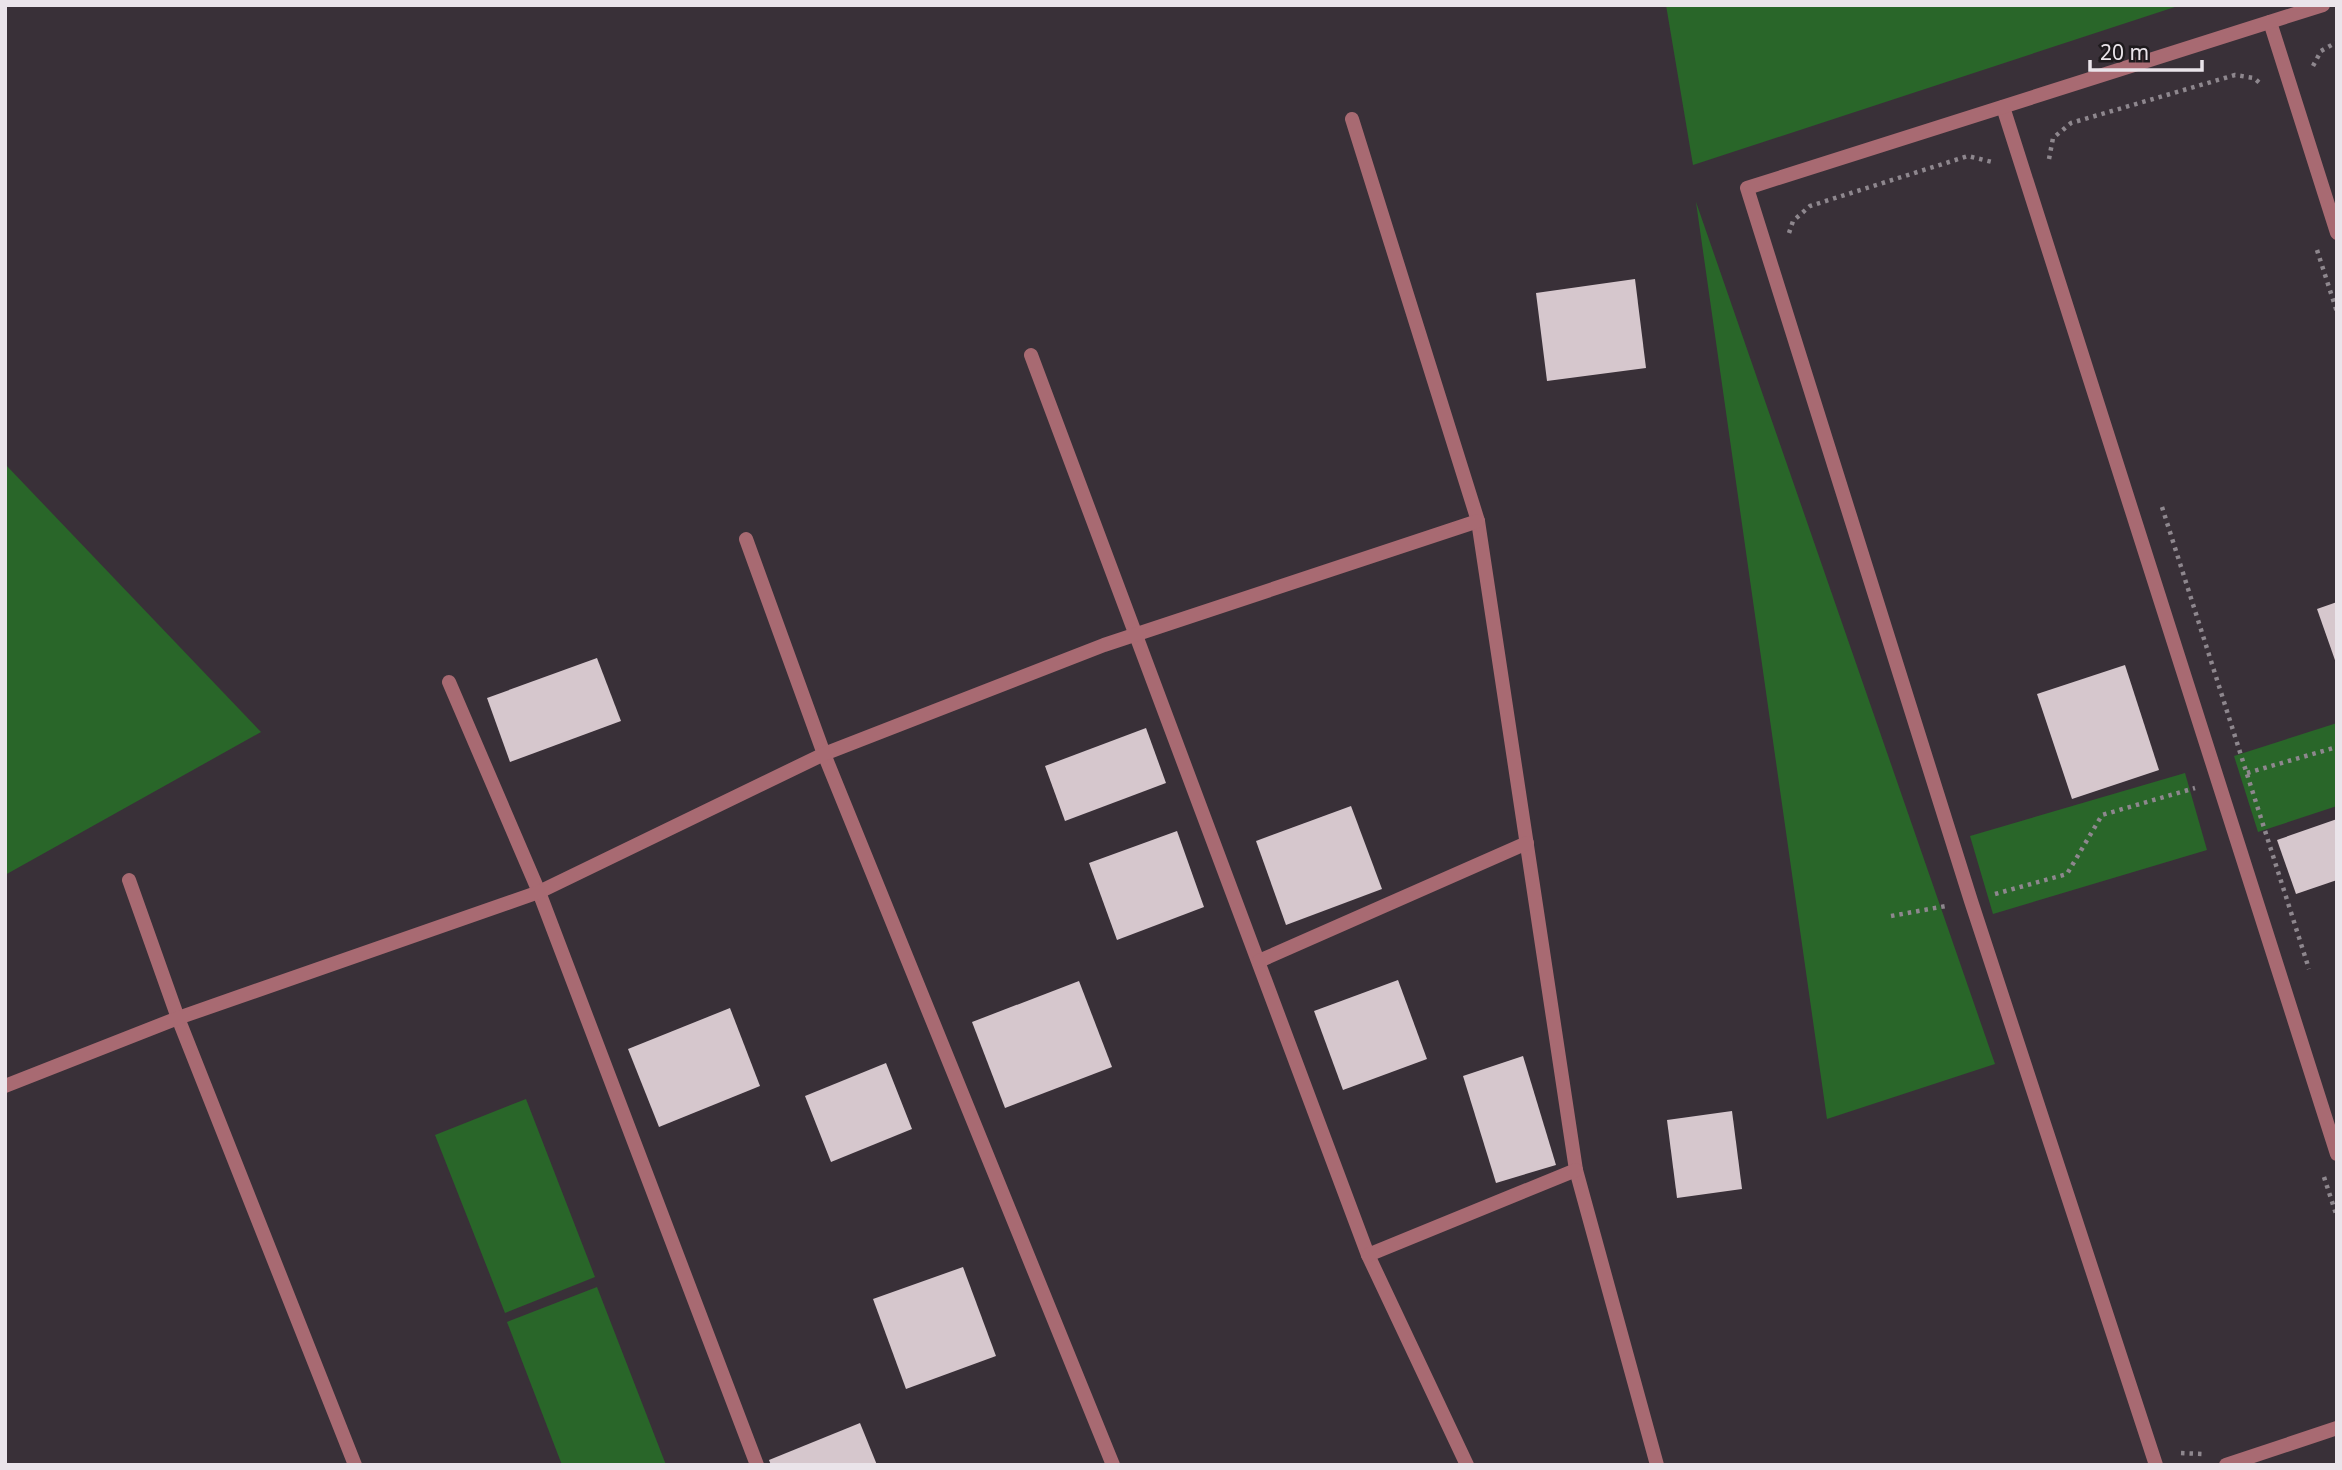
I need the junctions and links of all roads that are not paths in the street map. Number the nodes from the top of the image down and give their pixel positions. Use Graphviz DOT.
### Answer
graph roads {
  1 [pos="2323,5"];
  2 [pos="2270,22"];
  3 [pos="2003,107"];
  4 [pos="1352,119"];
  5 [pos="2337,233"];
  6 [pos="1031,355"];
  7 [pos="1478,521"];
  8 [pos="746,539"];
  9 [pos="1137,635"];
  10 [pos="449,682"];
  11 [pos="824,754"];
  12 [pos="1527,843"];
  13 [pos="128,880"];
  14 [pos="538,892"];
  15 [pos="1259,961"];
  16 [pos="178,1018"];
  17 [pos="5,1086"];
  18 [pos="2337,1154"];
  19 [pos="1576,1170"];
  20 [pos="1368,1255"];
  21 [pos="2337,1428"];
  22 [pos="355,1465"];
  23 [pos="757,1465"];
  24 [pos="1113,1465"];
  25 [pos="1467,1465"];
  26 [pos="1657,1465"];
  27 [pos="2156,1465"];
  28 [pos="2226,1465"];
  1 -- 2 [label="street"];
  2 -- 3 [label="street"];
  2 -- 5 [label="street"];
  3 -- 18 [label="street"];
  3 -- 27 [label="street"];
  4 -- 7 [label="street"];
  6 -- 9 [label="street"];
  7 -- 9 [label="street"];
  7 -- 12 [label="street"];
  8 -- 11 [label="street"];
  9 -- 11 [label="street"];
  9 -- 15 [label="street"];
  10 -- 14 [label="street"];
  11 -- 14 [label="street"];
  11 -- 24 [label="street"];
  12 -- 15 [label="street"];
  12 -- 19 [label="street"];
  13 -- 16 [label="street"];
  14 -- 16 [label="street"];
  14 -- 23 [label="street"];
  15 -- 20 [label="street"];
  16 -- 17 [label="street"];
  16 -- 22 [label="street"];
  19 -- 20 [label="street"];
  19 -- 26 [label="street"];
  20 -- 25 [label="street"];
  21 -- 28 [label="street"];
}
